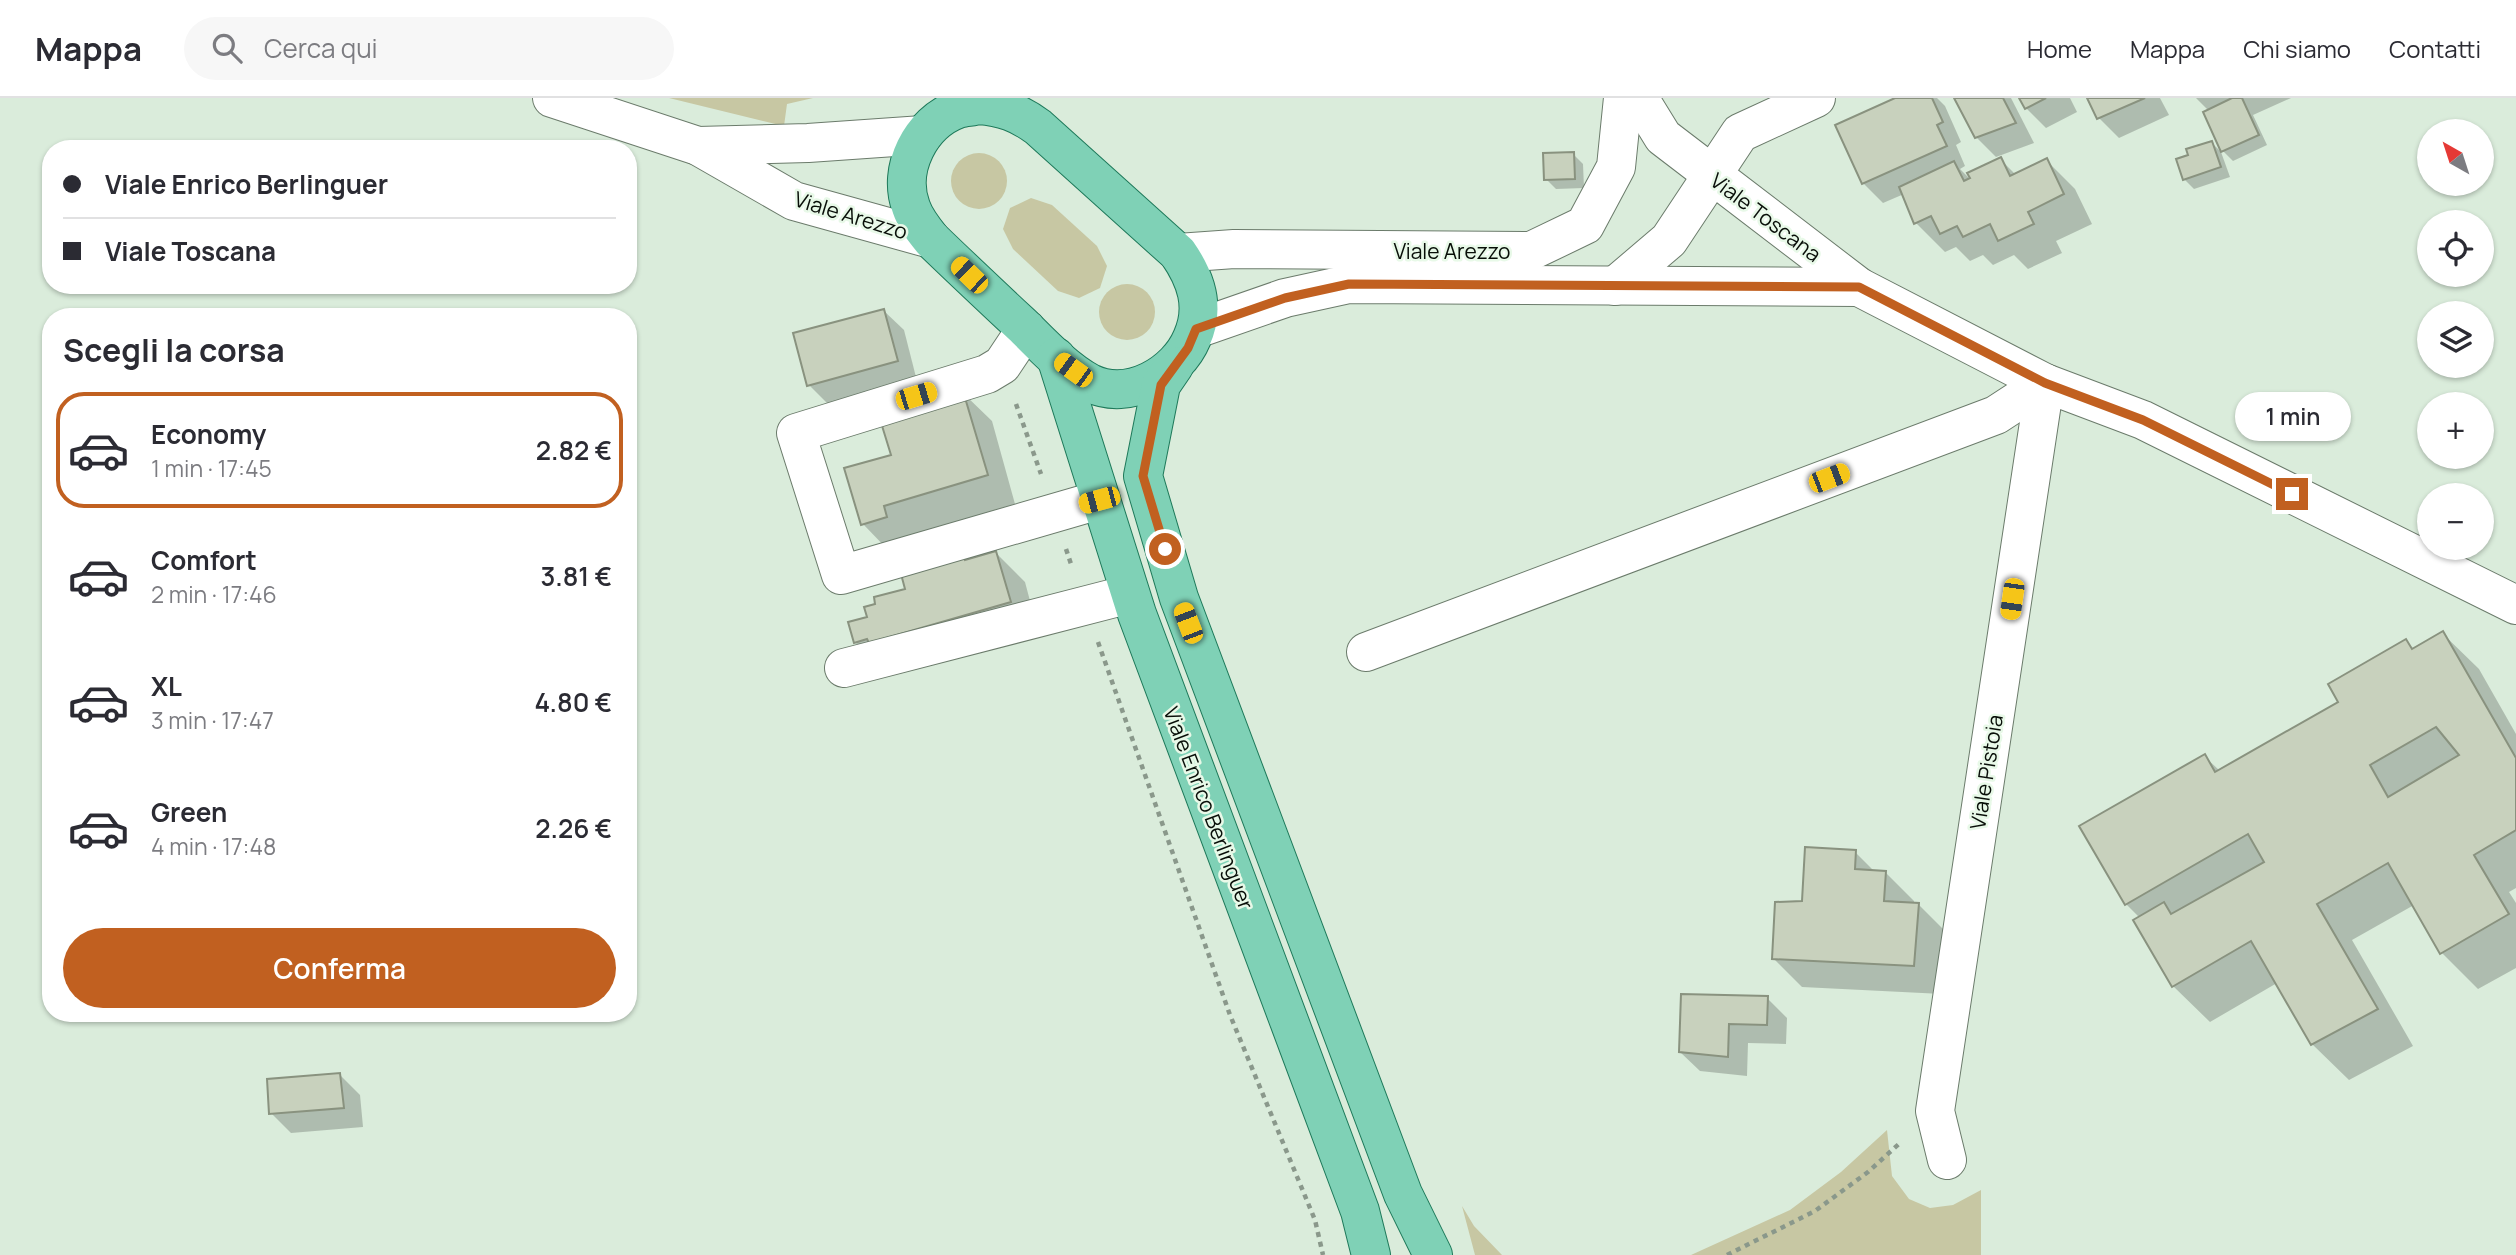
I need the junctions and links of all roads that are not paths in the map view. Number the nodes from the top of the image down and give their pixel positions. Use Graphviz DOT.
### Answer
graph roads {
  1 [pos="552,98"];
  2 [pos="1623,98"];
  3 [pos="1639,98"];
  4 [pos="1816,98"];
  5 [pos="960,104"];
  6 [pos="1036,112"];
  7 [pos="923,135"];
  8 [pos="698,146"];
  9 [pos="1712,176"];
  10 [pos="931,239"];
  11 [pos="1178,253"];
  12 [pos="1615,286"];
  13 [pos="1859,287"];
  14 [pos="1026,329"];
  15 [pos="1196,329"];
  16 [pos="1056,357"];
  17 [pos="1174,366"];
  18 [pos="2045,383"];
  19 [pos="1099,500"];
  20 [pos="1130,594"];
  21 [pos="2516,605"];
  22 [pos="1366,652"];
  23 [pos="844,668"];
  24 [pos="1947,1160"];
  25 [pos="1371,1255"];
  26 [pos="1433,1255"];
  1 -- 8 [label="street, Viale Arezzo"];
  2 -- 11 [label="street, Viale Arezzo"];
  3 -- 9 [label="street, Viale Toscana"];
  4 -- 9 [label="street"];
  5 -- 6 [label="main road"];
  5 -- 7 [label="main road"];
  6 -- 11 [label="main road"];
  7 -- 8 [label="street, Viale Arezzo"];
  7 -- 10 [label="main road"];
  8 -- 10 [label="street, Viale Arezzo"];
  9 -- 12 [label="street"];
  9 -- 13 [label="street, Viale Toscana"];
  10 -- 14 [label="main road"];
  11 -- 15 [label="main road"];
  12 -- 13 [label="street, Viale Arezzo"];
  12 -- 15 [label="street, Viale Arezzo"];
  13 -- 18 [label="street, Viale Toscana"];
  14 -- 16 [label="main road"];
  14 -- 19 [label="street"];
  15 -- 17 [label="main road"];
  16 -- 17 [label="main road"];
  16 -- 19 [label="main road, Viale Enrico Berlinguer"];
  17 -- 26 [label="main road"];
  18 -- 21 [label="street, Viale Toscana"];
  18 -- 22 [label="street"];
  18 -- 24 [label="street, Viale Pistoia"];
  19 -- 20 [label="main road, Viale Enrico Berlinguer"];
  20 -- 23 [label="street"];
  20 -- 25 [label="main road, Viale Enrico Berlinguer"];
}
